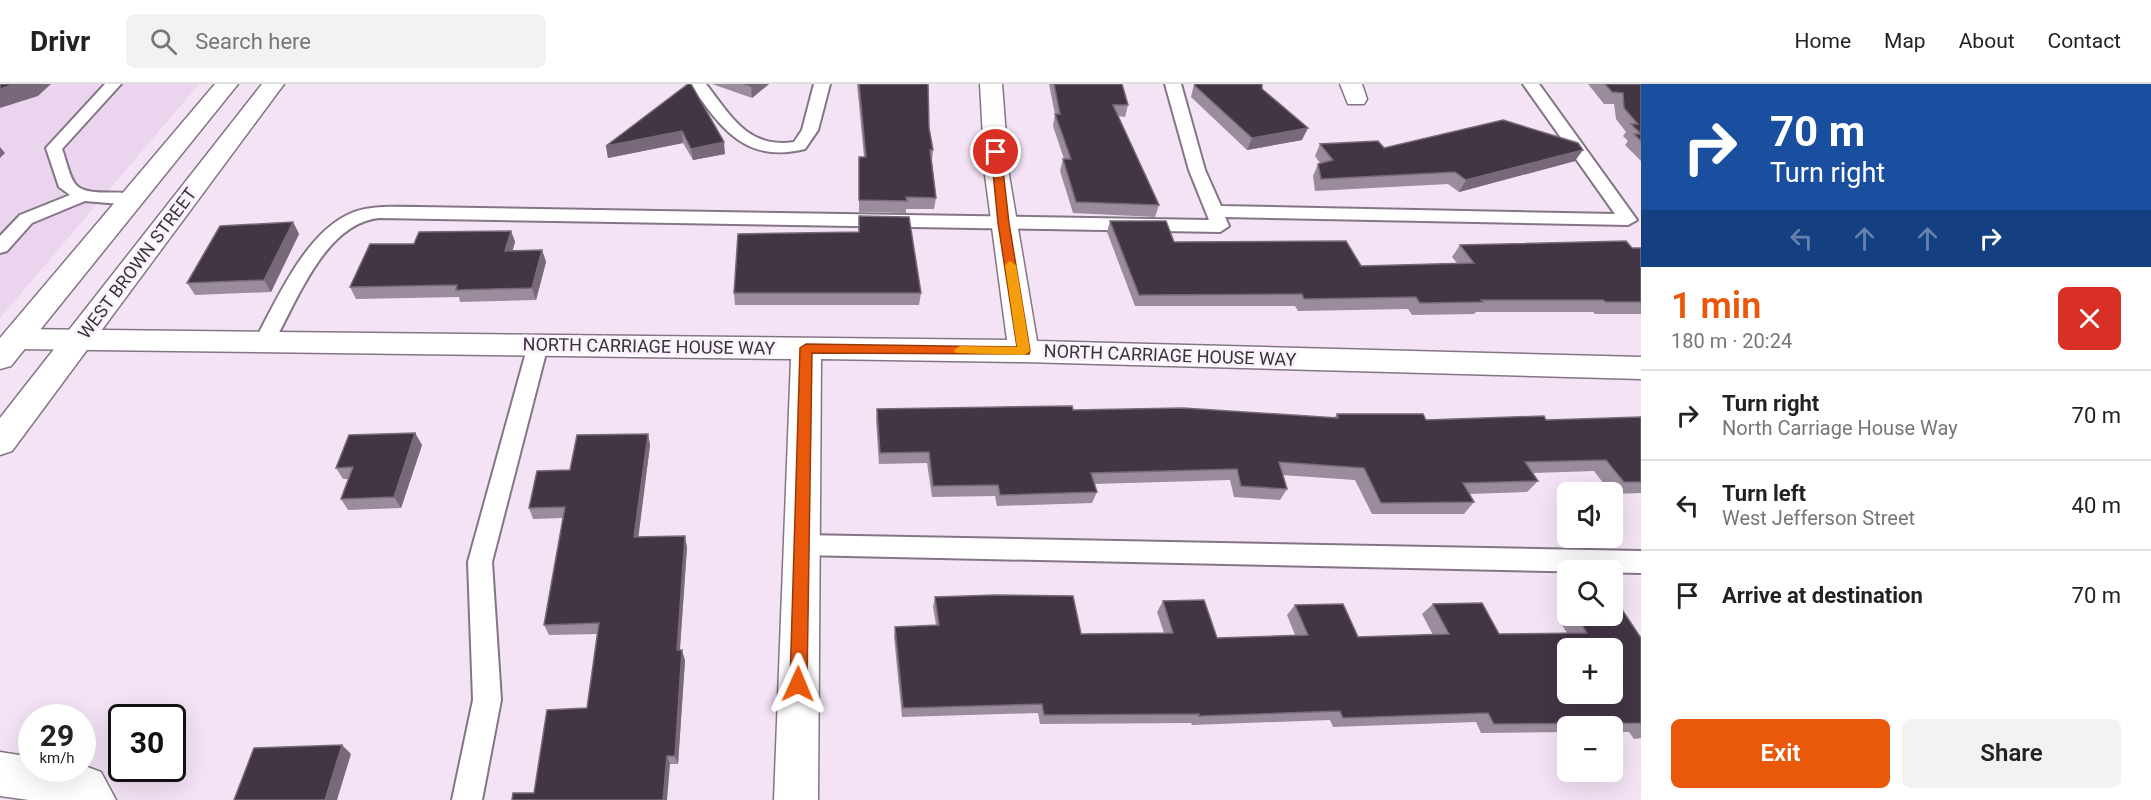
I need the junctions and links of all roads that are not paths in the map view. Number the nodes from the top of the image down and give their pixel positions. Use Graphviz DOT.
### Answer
graph roads {
  1 [pos="113,84"];
  2 [pos="227,84"];
  3 [pos="273,84"];
  4 [pos="698,84"];
  5 [pos="822,84"];
  6 [pos="991,84"];
  7 [pos="1173,84"];
  8 [pos="1531,84"];
  9 [pos="83,196"];
  10 [pos="131,200"];
  11 [pos="1214,211"];
  12 [pos="1004,223"];
  13 [pos="1634,225"];
  14 [pos="0,247"];
  15 [pos="78,339"];
  16 [pos="264,342"];
  17 [pos="538,345"];
  18 [pos="806,348"];
  19 [pos="8,349"];
  20 [pos="1024,351"];
  21 [pos="1641,368"];
  22 [pos="0,442"];
  23 [pos="802,545"];
  24 [pos="1641,562"];
  25 [pos="0,774"];
  26 [pos="94,800"];
  27 [pos="467,800"];
  28 [pos="796,800"];
  1 -- 9 [label="lane"];
  2 -- 10 [label="street"];
  3 -- 15 [label="street, WEST BROWN STREET"];
  4 -- 5 [label="lane"];
  6 -- 12 [label="street"];
  7 -- 11 [label="lane"];
  8 -- 13 [label="lane"];
  9 -- 10 [label="lane"];
  9 -- 14 [label="lane"];
  10 -- 19 [label="street"];
  11 -- 12 [label="lane"];
  11 -- 13 [label="lane"];
  12 -- 16 [label="lane"];
  12 -- 20 [label="street"];
  15 -- 16 [label="street, NORTH CARRIAGE HOUSE WAY"];
  15 -- 19 [label="street, NORTH CARRIAGE HOUSE WAY"];
  15 -- 22 [label="street, WEST BROWN STREET"];
  16 -- 17 [label="street, NORTH CARRIAGE HOUSE WAY"];
  17 -- 18 [label="street, NORTH CARRIAGE HOUSE WAY"];
  17 -- 27 [label="lane"];
  18 -- 20 [label="street, NORTH CARRIAGE HOUSE WAY"];
  18 -- 23 [label="street"];
  20 -- 21 [label="street, NORTH CARRIAGE HOUSE WAY"];
  23 -- 24 [label="lane"];
  23 -- 28 [label="street"];
  25 -- 26 [label="street"];
}
